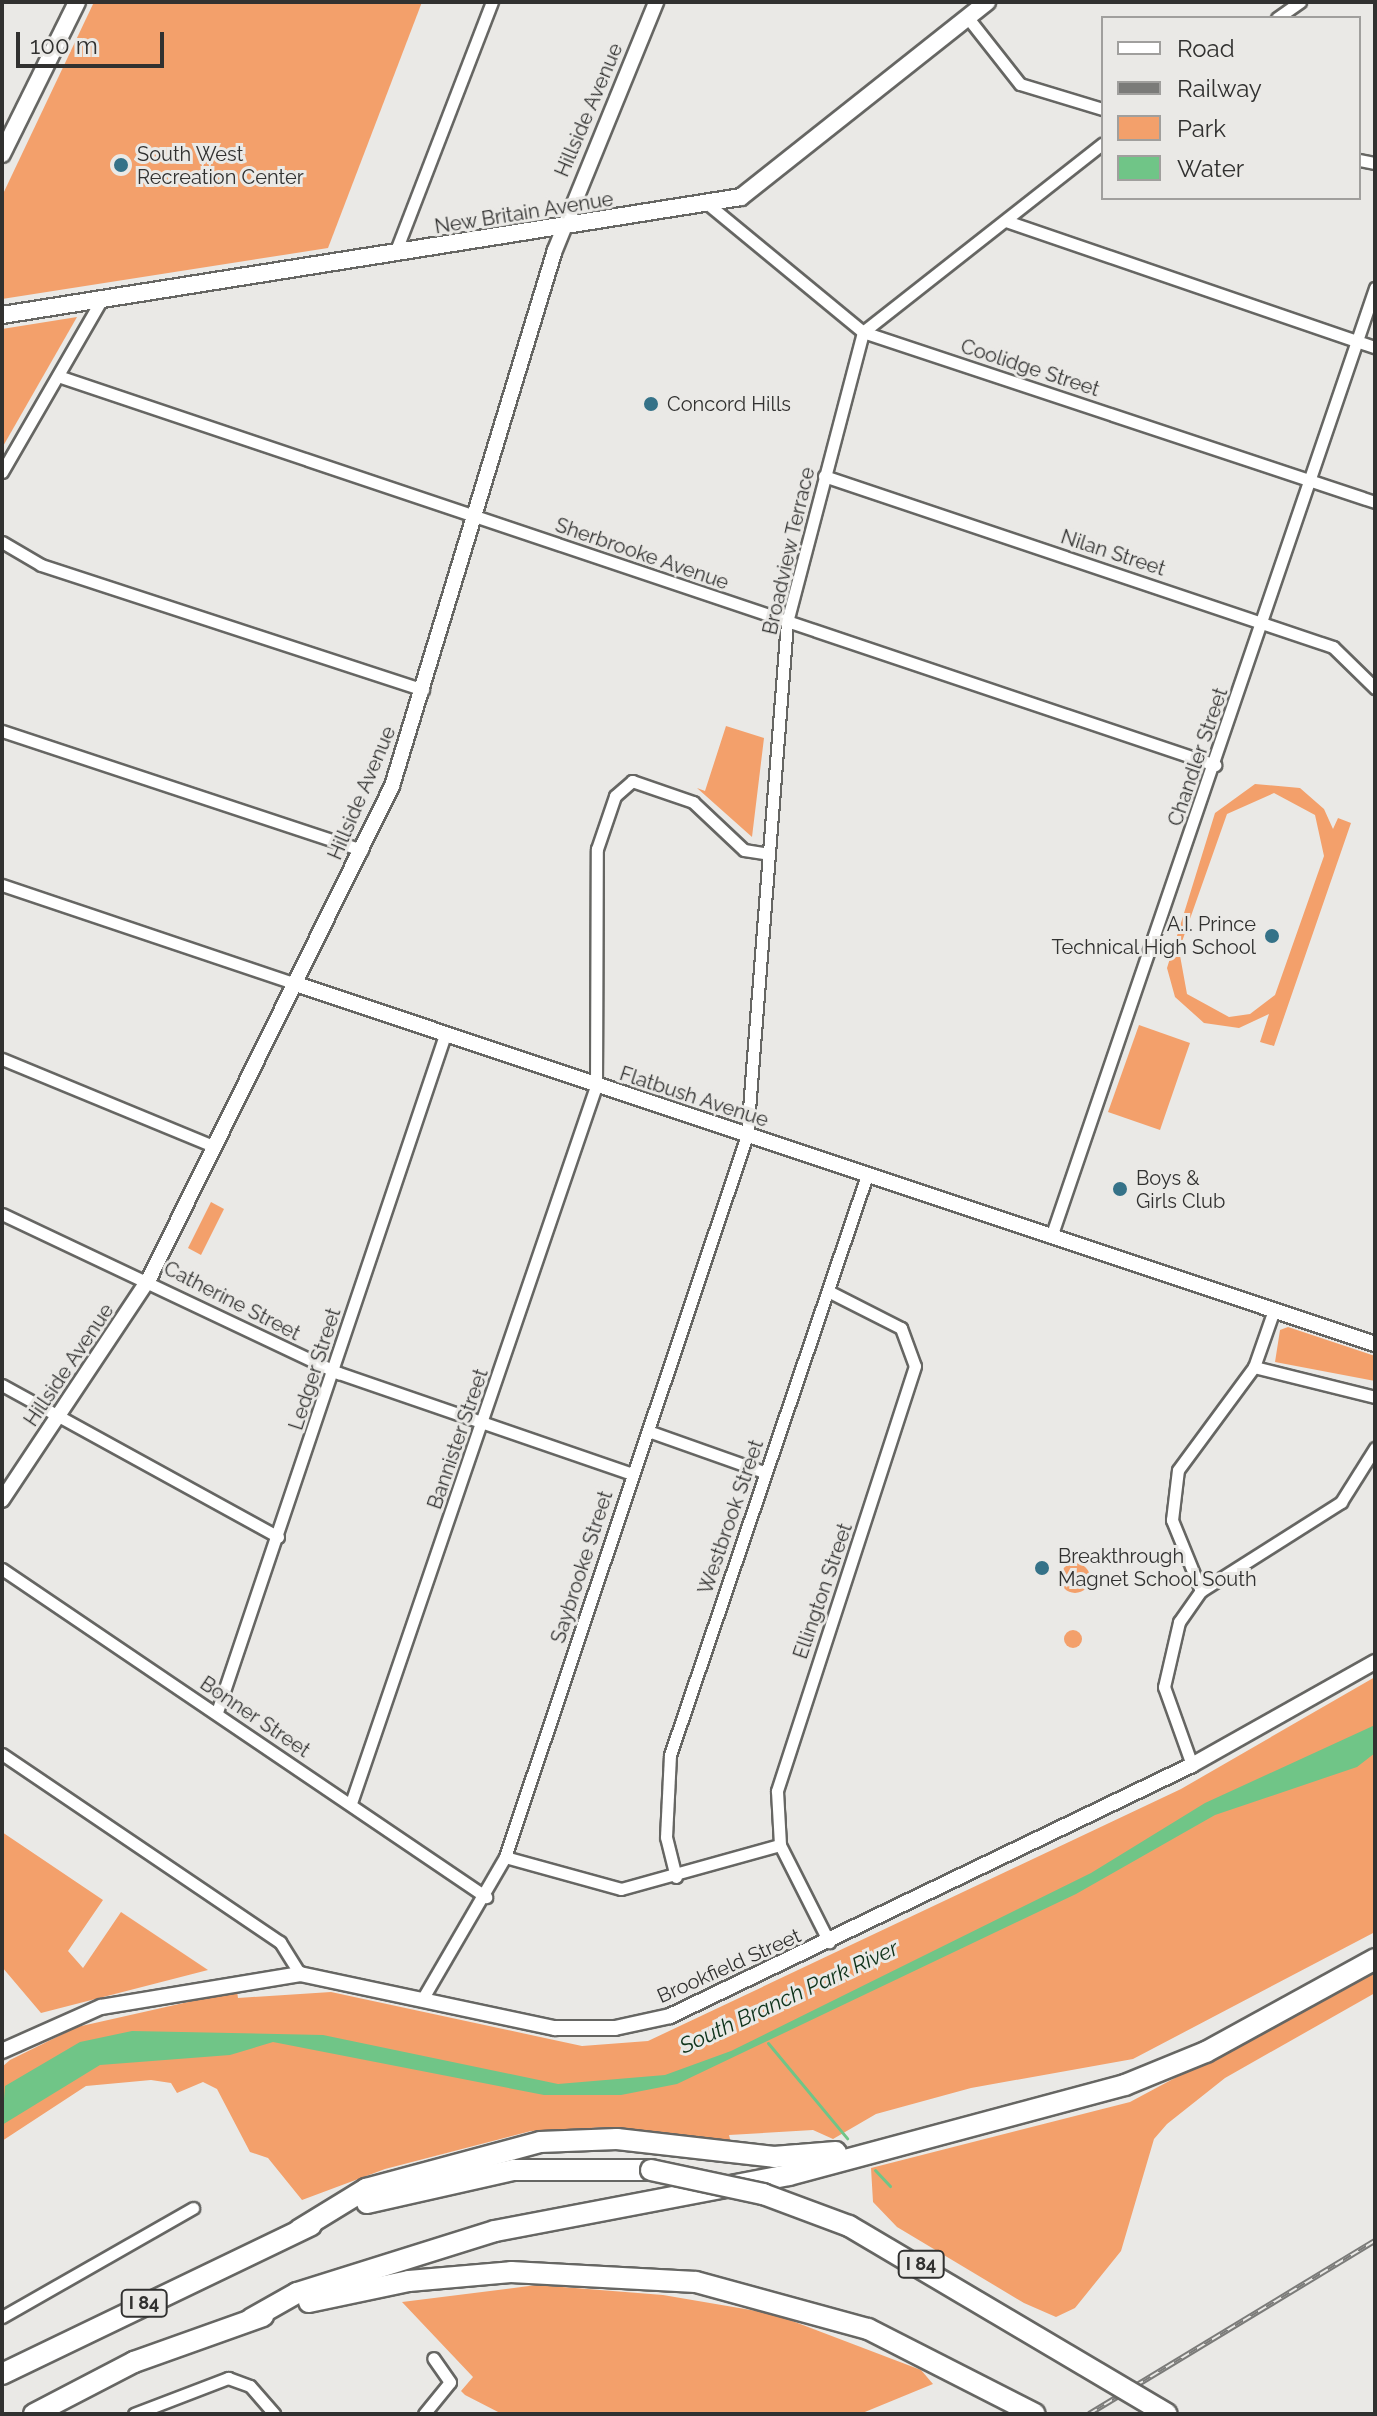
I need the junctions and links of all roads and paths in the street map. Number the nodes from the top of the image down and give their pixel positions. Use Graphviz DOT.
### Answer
graph roads {
  1 [pos="77,2"];
  2 [pos="492,2"];
  3 [pos="656,2"];
  4 [pos="987,2"];
  5 [pos="1300,2"];
  6 [pos="1280,16"];
  7 [pos="968,18"];
  8 [pos="1101,108"];
  9 [pos="1101,145"];
  10 [pos="2,154"];
  11 [pos="709,205"];
  12 [pos="1006,221"];
  13 [pos="562,228"];
  14 [pos="395,253"];
  15 [pos="1375,288"];
  16 [pos="102,299"];
  17 [pos="2,315"];
  18 [pos="863,332"];
  19 [pos="1357,343"];
  20 [pos="1375,347"];
  21 [pos="58,376"];
  22 [pos="2,472"];
  23 [pos="824,476"];
  24 [pos="1311,481"];
  25 [pos="1375,502"];
  26 [pos="475,516"];
  27 [pos="2,542"];
  28 [pos="1264,621"];
  29 [pos="787,622"];
  30 [pos="1375,688"];
  31 [pos="423,690"];
  32 [pos="2,731"];
  33 [pos="1215,765"];
  34 [pos="362,850"];
  35 [pos="769,854"];
  36 [pos="2,885"];
  37 [pos="296,984"];
  38 [pos="445,1035"];
  39 [pos="2,1059"];
  40 [pos="596,1086"];
  41 [pos="747,1135"];
  42 [pos="215,1147"];
  43 [pos="867,1175"];
  44 [pos="2,1214"];
  45 [pos="1051,1237"];
  46 [pos="149,1279"];
  47 [pos="828,1291"];
  48 [pos="1274,1310"];
  49 [pos="1375,1344"];
  50 [pos="1254,1367"];
  51 [pos="333,1371"];
  52 [pos="2,1385"];
  53 [pos="1375,1397"];
  54 [pos="59,1416"];
  55 [pos="482,1423"];
  56 [pos="648,1431"];
  57 [pos="1375,1448"];
  58 [pos="764,1472"];
  59 [pos="632,1474"];
  60 [pos="2,1500"];
  61 [pos="278,1537"];
  62 [pos="2,1569"];
  63 [pos="1201,1591"];
  64 [pos="1375,1662"];
  65 [pos="217,1712"];
  66 [pos="2,1754"];
  67 [pos="1192,1765"];
  68 [pos="351,1803"];
  69 [pos="780,1845"];
  70 [pos="505,1857"];
  71 [pos="676,1877"];
  72 [pos="486,1897"];
  73 [pos="829,1942"];
  74 [pos="1375,1947"];
  75 [pos="1375,1959"];
  76 [pos="300,1974"];
  77 [pos="423,1998"];
  78 [pos="2,2051"];
  79 [pos="193,2208"];
  80 [pos="332,2210"];
  81 [pos="335,2288"];
  82 [pos="2,2317"];
  83 [pos="433,2358"];
  84 [pos="2,2374"];
  85 [pos="34,2414"];
  86 [pos="134,2414"];
  87 [pos="274,2414"];
  88 [pos="424,2414"];
  89 [pos="1035,2414"];
  90 [pos="1167,2414"];
  1 -- 10 [label="main road"];
  2 -- 14 [label="street"];
  3 -- 13 [label="street, Hillside Avenue"];
  4 -- 7 [label="main road, New Britain Avenue"];
  5 -- 6 [label="street"];
  7 -- 8 [label="street"];
  7 -- 11 [label="main road, New Britain Avenue"];
  9 -- 12 [label="street"];
  11 -- 13 [label="main road, New Britain Avenue"];
  11 -- 18 [label="street, Coolidge Street"];
  12 -- 18 [label="street"];
  12 -- 19 [label="street"];
  13 -- 14 [label="main road, New Britain Avenue"];
  13 -- 26 [label="street, Hillside Avenue"];
  14 -- 16 [label="main road, New Britain Avenue"];
  15 -- 19 [label="street, Chandler Street"];
  16 -- 17 [label="main road, New Britain Avenue"];
  16 -- 21 [label="street"];
  18 -- 23 [label="street, Broadview Terrace"];
  18 -- 24 [label="street, Coolidge Street"];
  19 -- 20 [label="street"];
  19 -- 24 [label="street, Chandler Street"];
  21 -- 22 [label="street"];
  21 -- 26 [label="street, Sherbrooke Avenue"];
  23 -- 28 [label="street, Nilan Street"];
  23 -- 29 [label="street, Broadview Terrace"];
  24 -- 25 [label="street, Coolidge Street"];
  24 -- 28 [label="street, Chandler Street"];
  26 -- 29 [label="street, Sherbrooke Avenue"];
  26 -- 31 [label="street, Hillside Avenue"];
  27 -- 31 [label="street"];
  28 -- 30 [label="street, Nilan Street"];
  28 -- 33 [label="street, Chandler Street"];
  29 -- 33 [label="street, Sherbrooke Avenue"];
  29 -- 35 [label="street, Broadview Terrace"];
  31 -- 34 [label="street, Hillside Avenue"];
  32 -- 34 [label="street"];
  33 -- 45 [label="street, Chandler Street"];
  34 -- 37 [label="street, Hillside Avenue"];
  35 -- 40 [label="street, Bannister Street"];
  35 -- 41 [label="street, Broadview Terrace"];
  36 -- 37 [label="street, Flatbush Avenue"];
  37 -- 38 [label="street, Flatbush Avenue"];
  37 -- 42 [label="street, Hillside Avenue"];
  38 -- 40 [label="street, Flatbush Avenue"];
  38 -- 51 [label="street, Ledger Street"];
  39 -- 42 [label="street"];
  40 -- 41 [label="street, Flatbush Avenue"];
  40 -- 55 [label="street, Bannister Street"];
  41 -- 43 [label="street, Flatbush Avenue"];
  41 -- 56 [label="street, Saybrooke Street"];
  42 -- 46 [label="street, Hillside Avenue"];
  43 -- 45 [label="street, Flatbush Avenue"];
  43 -- 47 [label="street, Westbrook Street"];
  44 -- 46 [label="street, Catherine Street"];
  45 -- 48 [label="street, Flatbush Avenue"];
  46 -- 51 [label="street, Catherine Street"];
  46 -- 54 [label="street, Hillside Avenue"];
  47 -- 58 [label="street, Westbrook Street"];
  47 -- 69 [label="street, Ellington Street"];
  48 -- 49 [label="street, Flatbush Avenue"];
  48 -- 50 [label="street"];
  50 -- 53 [label="street"];
  50 -- 63 [label="street"];
  51 -- 55 [label="street, Catherine Street"];
  51 -- 61 [label="street, Ledger Street"];
  52 -- 54 [label="street"];
  54 -- 60 [label="street, Hillside Avenue"];
  54 -- 61 [label="street"];
  55 -- 59 [label="street, Catherine Street"];
  55 -- 68 [label="street, Bannister Street"];
  56 -- 58 [label="street"];
  56 -- 59 [label="street, Saybrooke Street"];
  57 -- 63 [label="street"];
  58 -- 71 [label="street, Westbrook Street"];
  59 -- 70 [label="street, Saybrooke Street"];
  61 -- 65 [label="street, Ledger Street"];
  62 -- 65 [label="street, Bonner Street"];
  63 -- 67 [label="street"];
  64 -- 67 [label="street, Brookfield Street"];
  65 -- 68 [label="street, Bonner Street"];
  66 -- 76 [label="street"];
  67 -- 73 [label="street, Brookfield Street"];
  68 -- 72 [label="street, Bonner Street"];
  69 -- 71 [label="street"];
  69 -- 73 [label="street, Ellington Street"];
  70 -- 71 [label="street"];
  70 -- 72 [label="street, Saybrooke Street"];
  72 -- 77 [label="street, Saybrooke Street"];
  73 -- 77 [label="street, Brookfield Street"];
  74 -- 80 [label="highway"];
  75 -- 81 [label="highway"];
  76 -- 77 [label="street, Brookfield Street"];
  76 -- 78 [label="street, Brookfield Street"];
  79 -- 82 [label="street"];
  80 -- 84 [label="highway, I 84"];
  80 -- 90 [label="highway, I 84, bridge"];
  81 -- 85 [label="highway, I 84"];
  81 -- 89 [label="highway"];
  83 -- 88 [label="street"];
  86 -- 87 [label="street"];
}
